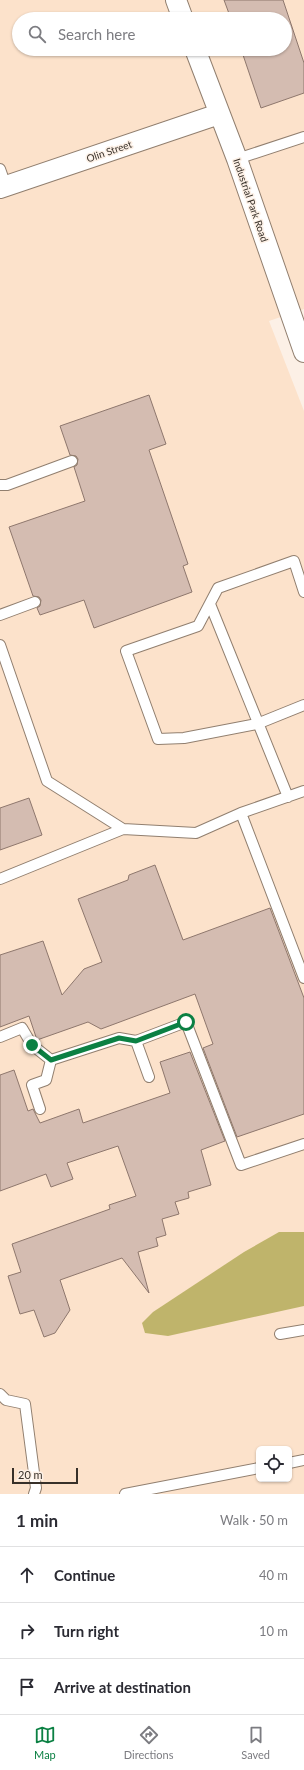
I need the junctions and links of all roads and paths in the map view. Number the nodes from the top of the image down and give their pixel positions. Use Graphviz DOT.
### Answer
graph roads {
  1 [pos="176,0"];
  2 [pos="180,12"];
  3 [pos="198,56"];
  4 [pos="219,114"];
  5 [pos="304,137"];
  6 [pos="237,159"];
  7 [pos="2,181"];
  8 [pos="304,352"];
  9 [pos="72,461"];
  10 [pos="0,485"];
  11 [pos="304,592"];
  12 [pos="35,602"];
  13 [pos="210,604"];
  14 [pos="0,615"];
  15 [pos="0,645"];
  16 [pos="304,706"];
  17 [pos="257,724"];
  18 [pos="304,791"];
  19 [pos="288,797"];
  20 [pos="241,813"];
  21 [pos="123,829"];
  22 [pos="0,879"];
  23 [pos="304,978"];
  24 [pos="0,1037"];
  25 [pos="136,1041"];
  26 [pos="51,1060"];
  27 [pos="148,1077"];
  28 [pos="40,1109"];
  29 [pos="304,1144"];
  30 [pos="304,1330"];
  31 [pos="280,1334"];
  32 [pos="0,1394"];
  33 [pos="304,1460"];
  34 [pos="292,1462"];
  35 [pos="256,1469"];
  36 [pos="34,1494"];
  37 [pos="125,1494"];
  1 -- 2 [label="street"];
  3 -- 4 [label="street, Industrial Park Road"];
  4 -- 6 [label="street, Industrial Park Road"];
  4 -- 7 [label="street, Olin Street"];
  5 -- 6 [label="lane"];
  6 -- 8 [label="street, Industrial Park Road"];
  9 -- 10 [label="lane"];
  11 -- 13 [label="lane"];
  12 -- 14 [label="lane"];
  13 -- 17 [label="lane"];
  13 -- 17 [label="lane"];
  15 -- 21 [label="lane"];
  16 -- 17 [label="lane"];
  17 -- 19 [label="lane"];
  18 -- 19 [label="lane"];
  19 -- 20 [label="lane"];
  20 -- 21 [label="lane"];
  20 -- 23 [label="lane"];
  21 -- 22 [label="lane"];
  24 -- 26 [label="lane"];
  25 -- 26 [label="lane"];
  25 -- 27 [label="lane"];
  25 -- 29 [label="lane"];
  26 -- 28 [label="lane"];
  30 -- 31 [label="lane"];
  32 -- 36 [label="lane"];
  33 -- 34 [label="lane"];
  35 -- 37 [label="lane"];
}
